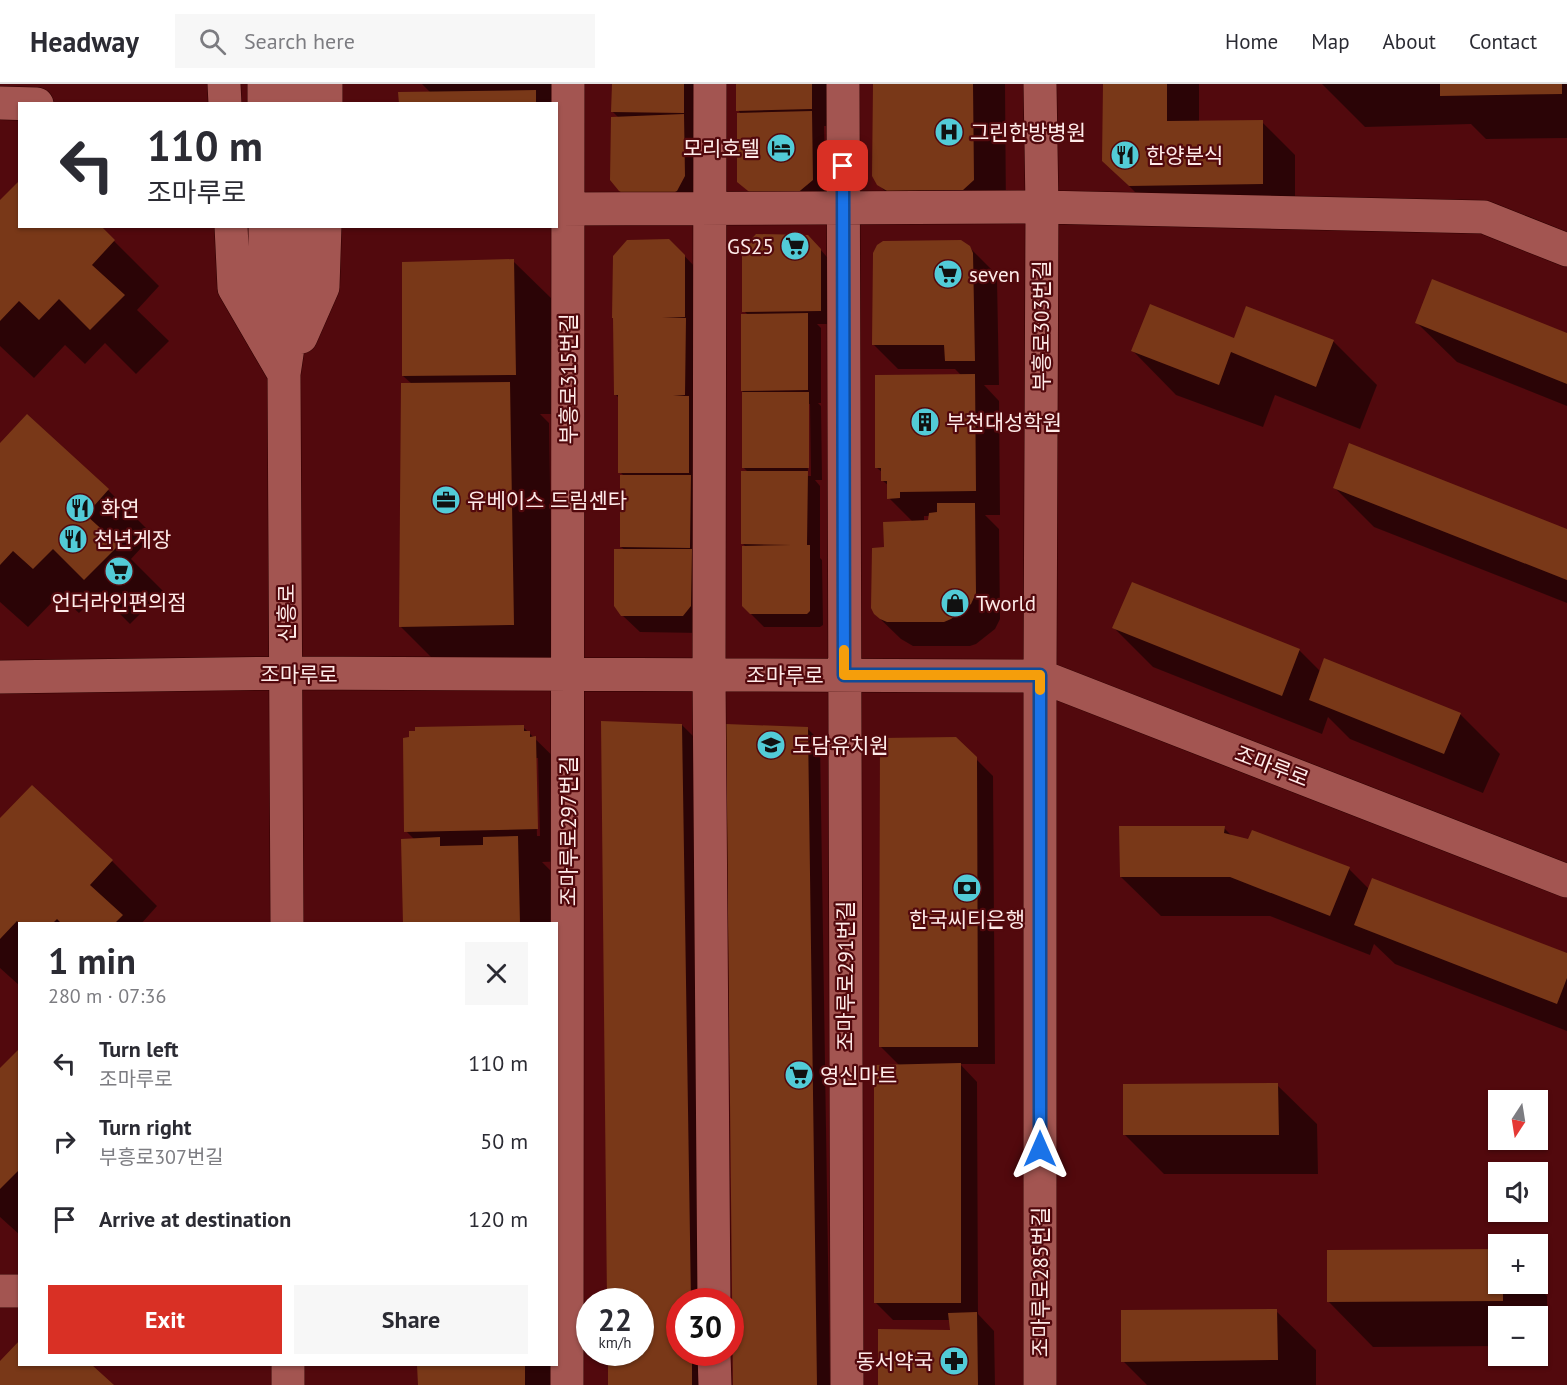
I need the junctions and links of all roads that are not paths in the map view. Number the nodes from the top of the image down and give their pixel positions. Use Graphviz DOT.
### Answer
graph roads {
  1 [pos="224,84"];
  2 [pos="264,84"];
  3 [pos="294,84"];
  4 [pos="326,84"];
  5 [pos="568,84"];
  6 [pos="710,84"];
  7 [pos="843,84"];
  8 [pos="1040,84"];
  9 [pos="225,102"];
  10 [pos="264,102"];
  11 [pos="295,102"];
  12 [pos="326,102"];
  13 [pos="0,103"];
  14 [pos="18,103"];
  15 [pos="1042,207"];
  16 [pos="710,208"];
  17 [pos="843,208"];
  18 [pos="562,209"];
  19 [pos="231,228"];
  20 [pos="266,228"];
  21 [pos="296,228"];
  22 [pos="326,228"];
  23 [pos="1567,250"];
  24 [pos="281,288"];
  25 [pos="284,374"];
  26 [pos="286,673"];
  27 [pos="568,674"];
  28 [pos="710,675"];
  29 [pos="844,675"];
  30 [pos="1040,675"];
  31 [pos="0,677"];
  32 [pos="1567,881"];
  33 [pos="287,922"];
  34 [pos="714,1288"];
  35 [pos="0,1291"];
  36 [pos="18,1291"];
  37 [pos="288,1366"];
  38 [pos="714,1366"];
  39 [pos="288,1385"];
  40 [pos="567,1385"];
  41 [pos="715,1385"];
  42 [pos="847,1385"];
  43 [pos="1040,1385"];
  1 -- 9 [label="street"];
  2 -- 10 [label="street"];
  3 -- 11 [label="street"];
  4 -- 12 [label="street"];
  5 -- 18 [label="street, 부흥로315번길"];
  6 -- 16 [label="street"];
  7 -- 17 [label="street, 조마루로291번길"];
  8 -- 15 [label="street, 부흥로303번길"];
  13 -- 14 [label="street"];
  15 -- 17 [label="street"];
  15 -- 23 [label="street"];
  15 -- 30 [label="street, 부흥로303번길"];
  16 -- 17 [label="street"];
  16 -- 18 [label="street"];
  16 -- 28 [label="street"];
  17 -- 29 [label="street, 조마루로291번길"];
  18 -- 27 [label="street, 부흥로315번길"];
  19 -- 25 [label="street, 신흥로"];
  20 -- 24 [label="street, 신흥로"];
  21 -- 24 [label="street, 신흥로"];
  22 -- 25 [label="street, 신흥로"];
  24 -- 25 [label="street, 신흥로"];
  25 -- 26 [label="street, 신흥로"];
  26 -- 27 [label="street, 조마루로"];
  26 -- 31 [label="street, 조마루로"];
  26 -- 33 [label="street, 신흥로"];
  27 -- 28 [label="street, 조마루로"];
  27 -- 40 [label="street, 조마루로297번길"];
  28 -- 29 [label="street, 조마루로"];
  28 -- 34 [label="street"];
  29 -- 30 [label="street, 조마루로"];
  29 -- 42 [label="street, 조마루로291번길"];
  30 -- 32 [label="street, 조마루로"];
  30 -- 43 [label="street, 조마루로285번길"];
  35 -- 36 [label="street"];
  37 -- 39 [label="street"];
  38 -- 41 [label="street"];
}
